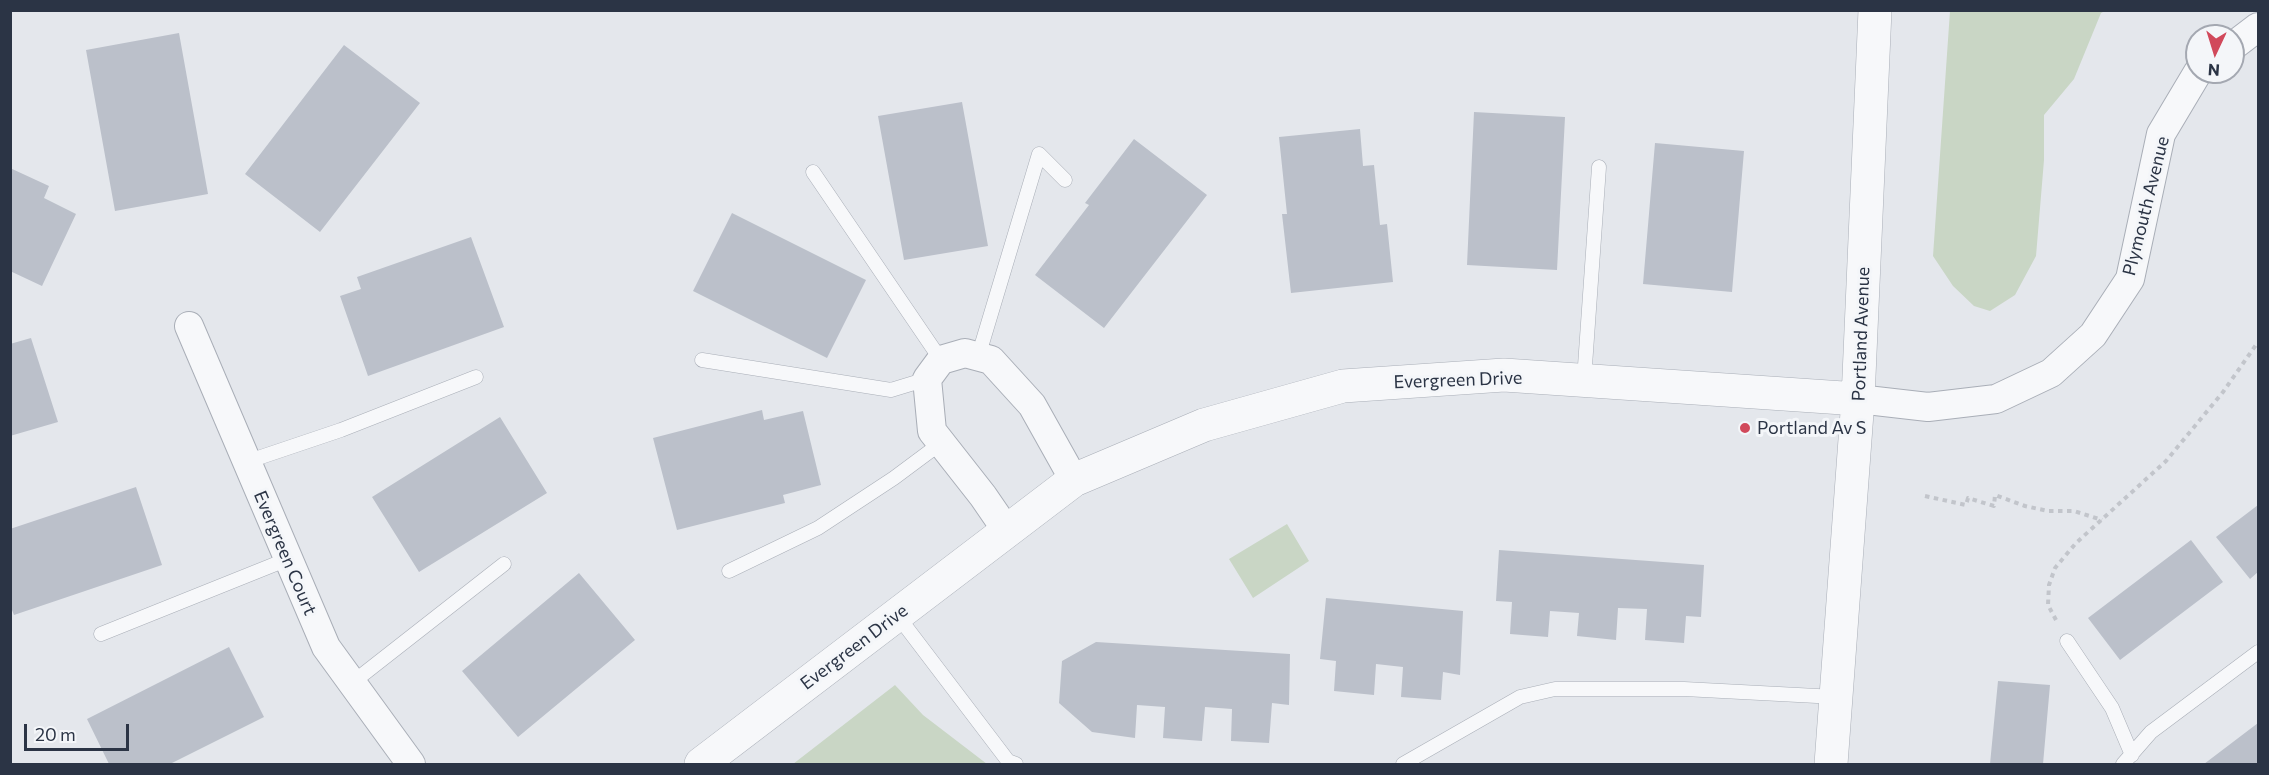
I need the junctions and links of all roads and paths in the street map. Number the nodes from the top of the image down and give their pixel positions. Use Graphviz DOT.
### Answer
graph roads {
  1 [pos="1875,10"];
  2 [pos="2259,27"];
  3 [pos="2245,37"];
  4 [pos="2191,84"];
  5 [pos="1599,167"];
  6 [pos="813,172"];
  7 [pos="1065,180"];
  8 [pos="189,326"];
  9 [pos="2259,342"];
  10 [pos="978,357"];
  11 [pos="702,360"];
  12 [pos="934,369"];
  13 [pos="476,377"];
  14 [pos="1584,380"];
  15 [pos="1858,399"];
  16 [pos="941,442"];
  17 [pos="246,462"];
  18 [pos="1074,480"];
  19 [pos="1925,496"];
  20 [pos="2102,520"];
  21 [pos="1007,531"];
  22 [pos="288,560"];
  23 [pos="504,564"];
  24 [pos="729,571"];
  25 [pos="897,615"];
  26 [pos="101,634"];
  27 [pos="2067,641"];
  28 [pos="2259,652"];
  29 [pos="352,683"];
  30 [pos="1836,697"];
  31 [pos="2127,760"];
  32 [pos="411,765"];
  33 [pos="701,765"];
  34 [pos="1016,765"];
  35 [pos="1403,765"];
  36 [pos="1831,765"];
  1 -- 15 [label="street, Portland Avenue"];
  2 -- 3 [label="street"];
  4 -- 15 [label="street, Plymouth Avenue"];
  5 -- 14 [label="lane"];
  6 -- 12 [label="lane"];
  7 -- 10 [label="lane"];
  8 -- 17 [label="street, Evergreen Court"];
  9 -- 20 [label="path"];
  10 -- 12 [label="street"];
  10 -- 18 [label="street"];
  11 -- 12 [label="lane"];
  12 -- 16 [label="street"];
  13 -- 17 [label="lane"];
  14 -- 15 [label="street, Evergreen Drive"];
  14 -- 18 [label="street, Evergreen Drive"];
  15 -- 30 [label="street, Portland Avenue"];
  16 -- 21 [label="street"];
  16 -- 24 [label="lane"];
  17 -- 22 [label="street, Evergreen Court"];
  18 -- 21 [label="street, Evergreen Drive"];
  19 -- 20 [label="path"];
  20 -- 27 [label="path"];
  21 -- 25 [label="street, Evergreen Drive"];
  22 -- 26 [label="lane"];
  22 -- 29 [label="street, Evergreen Court"];
  23 -- 29 [label="lane"];
  25 -- 33 [label="street, Evergreen Drive"];
  25 -- 34 [label="lane"];
  27 -- 31 [label="lane"];
  28 -- 31 [label="lane"];
  29 -- 32 [label="street, Evergreen Court"];
  30 -- 35 [label="lane"];
  30 -- 36 [label="street, Portland Avenue"];
}
